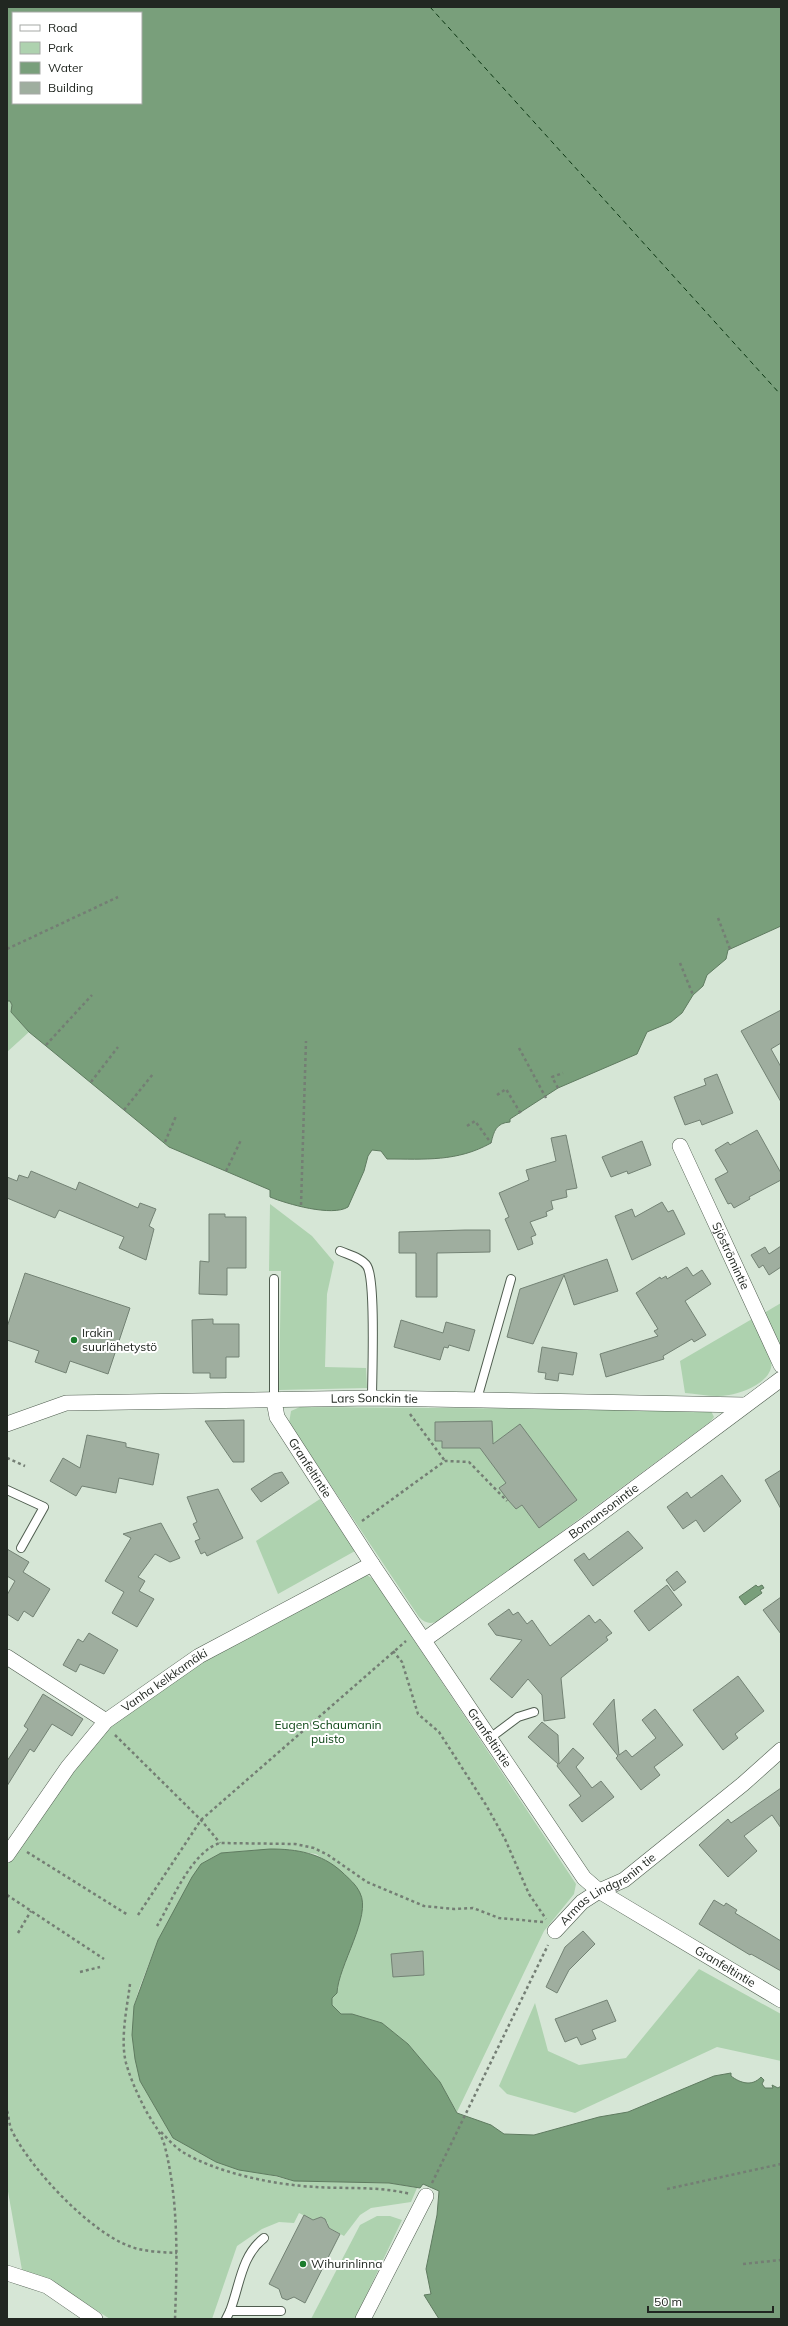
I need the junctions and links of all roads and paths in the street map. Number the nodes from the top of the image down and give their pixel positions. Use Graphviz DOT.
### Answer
graph roads {
  1 [pos="118,897"];
  2 [pos="718,918"];
  3 [pos="7,948"];
  4 [pos="730,949"];
  5 [pos="680,963"];
  6 [pos="92,995"];
  7 [pos="693,995"];
  8 [pos="306,1041"];
  9 [pos="46,1045"];
  10 [pos="118,1047"];
  11 [pos="519,1048"];
  12 [pos="562,1073"];
  13 [pos="153,1074"];
  14 [pos="90,1082"];
  15 [pos="558,1088"];
  16 [pos="497,1095"];
  17 [pos="546,1098"];
  18 [pos="124,1110"];
  19 [pos="521,1114"];
  20 [pos="176,1116"];
  21 [pos="467,1126"];
  22 [pos="241,1140"];
  23 [pos="165,1142"];
  24 [pos="491,1143"];
  25 [pos="680,1146"];
  26 [pos="226,1171"];
  27 [pos="301,1205"];
  28 [pos="340,1251"];
  29 [pos="274,1279"];
  30 [pos="511,1279"];
  31 [pos="781,1365"];
  32 [pos="781,1379"];
  33 [pos="372,1398"];
  34 [pos="404,1399"];
  35 [pos="477,1399"];
  36 [pos="274,1400"];
  37 [pos="745,1405"];
  38 [pos="7,1424"];
  39 [pos="7,1458"];
  40 [pos="445,1461"];
  41 [pos="25,1466"];
  42 [pos="7,1490"];
  43 [pos="507,1501"];
  44 [pos="350,1530"];
  45 [pos="21,1548"];
  46 [pos="372,1564"];
  47 [pos="420,1636"];
  48 [pos="393,1651"];
  49 [pos="7,1657"];
  50 [pos="534,1712"];
  51 [pos="106,1721"];
  52 [pos="490,1738"];
  53 [pos="781,1750"];
  54 [pos="201,1820"];
  55 [pos="220,1843"];
  56 [pos="11,1849"];
  57 [pos="599,1891"];
  58 [pos="7,1895"];
  59 [pos="31,1911"];
  60 [pos="138,1914"];
  61 [pos="128,1915"];
  62 [pos="157,1926"];
  63 [pos="552,1927"];
  64 [pos="18,1933"];
  65 [pos="104,1959"];
  66 [pos="100,1967"];
  67 [pos="80,1972"];
  68 [pos="130,1984"];
  69 [pos="781,2000"];
  70 [pos="7,2110"];
  71 [pos="160,2132"];
  72 [pos="781,2164"];
  73 [pos="667,2189"];
  74 [pos="422,2193"];
  75 [pos="264,2238"];
  76 [pos="178,2253"];
  77 [pos="781,2260"];
  78 [pos="743,2264"];
  79 [pos="7,2273"];
  80 [pos="230,2311"];
  81 [pos="281,2311"];
  82 [pos="95,2319"];
  83 [pos="175,2319"];
  84 [pos="226,2319"];
  85 [pos="363,2319"];
  1 -- 3 [label="path"];
  2 -- 4 [label="path"];
  5 -- 7 [label="path"];
  6 -- 9 [label="path"];
  8 -- 27 [label="path"];
  10 -- 14 [label="path"];
  11 -- 17 [label="path"];
  12 -- 15 [label="path"];
  13 -- 18 [label="path"];
  16 -- 19 [label="path"];
  20 -- 23 [label="path"];
  21 -- 24 [label="path"];
  22 -- 26 [label="path"];
  25 -- 31 [label="street, Sjöströmintie"];
  28 -- 33 [label="lane"];
  29 -- 36 [label="lane"];
  30 -- 35 [label="lane"];
  32 -- 37 [label="street, Bomansonintie"];
  33 -- 34 [label="street, Lars Sonckin tie"];
  33 -- 36 [label="street, Lars Sonckin tie"];
  34 -- 35 [label="street, Lars Sonckin tie"];
  34 -- 40 [label="path"];
  35 -- 37 [label="street, Lars Sonckin tie"];
  36 -- 38 [label="street, Lars Sonckin tie"];
  36 -- 44 [label="street, Granfeltintie"];
  37 -- 47 [label="street, Bomansonintie"];
  39 -- 41 [label="path"];
  40 -- 43 [label="path"];
  40 -- 44 [label="path"];
  42 -- 45 [label="lane"];
  44 -- 46 [label="street, Granfeltintie"];
  46 -- 47 [label="street, Granfeltintie"];
  46 -- 51 [label="street, Vanha kelkkamäki"];
  47 -- 48 [label="path"];
  47 -- 52 [label="street, Granfeltintie"];
  48 -- 54 [label="path"];
  48 -- 63 [label="path"];
  49 -- 51 [label="street"];
  50 -- 52 [label="lane"];
  51 -- 54 [label="path"];
  51 -- 56 [label="street, Vanha kelkkamäki"];
  52 -- 57 [label="street, Granfeltintie"];
  53 -- 57 [label="street, Armas Lindgrenin tie"];
  54 -- 55 [label="path"];
  54 -- 60 [label="path"];
  55 -- 62 [label="path"];
  55 -- 63 [label="path"];
  56 -- 61 [label="path"];
  57 -- 63 [label="street, Armas Lindgrenin tie"];
  57 -- 69 [label="street, Granfeltintie"];
  58 -- 59 [label="path"];
  59 -- 64 [label="path"];
  59 -- 65 [label="path"];
  63 -- 74 [label="path, Armas Lindgrenin tie"];
  66 -- 67 [label="path"];
  68 -- 71 [label="path"];
  70 -- 76 [label="path"];
  71 -- 74 [label="path"];
  71 -- 76 [label="path"];
  72 -- 73 [label="path"];
  74 -- 85 [label="street"];
  75 -- 80 [label="lane"];
  76 -- 83 [label="path"];
  77 -- 78 [label="path"];
  79 -- 82 [label="street"];
  80 -- 81 [label="lane"];
  80 -- 84 [label="lane"];
}
